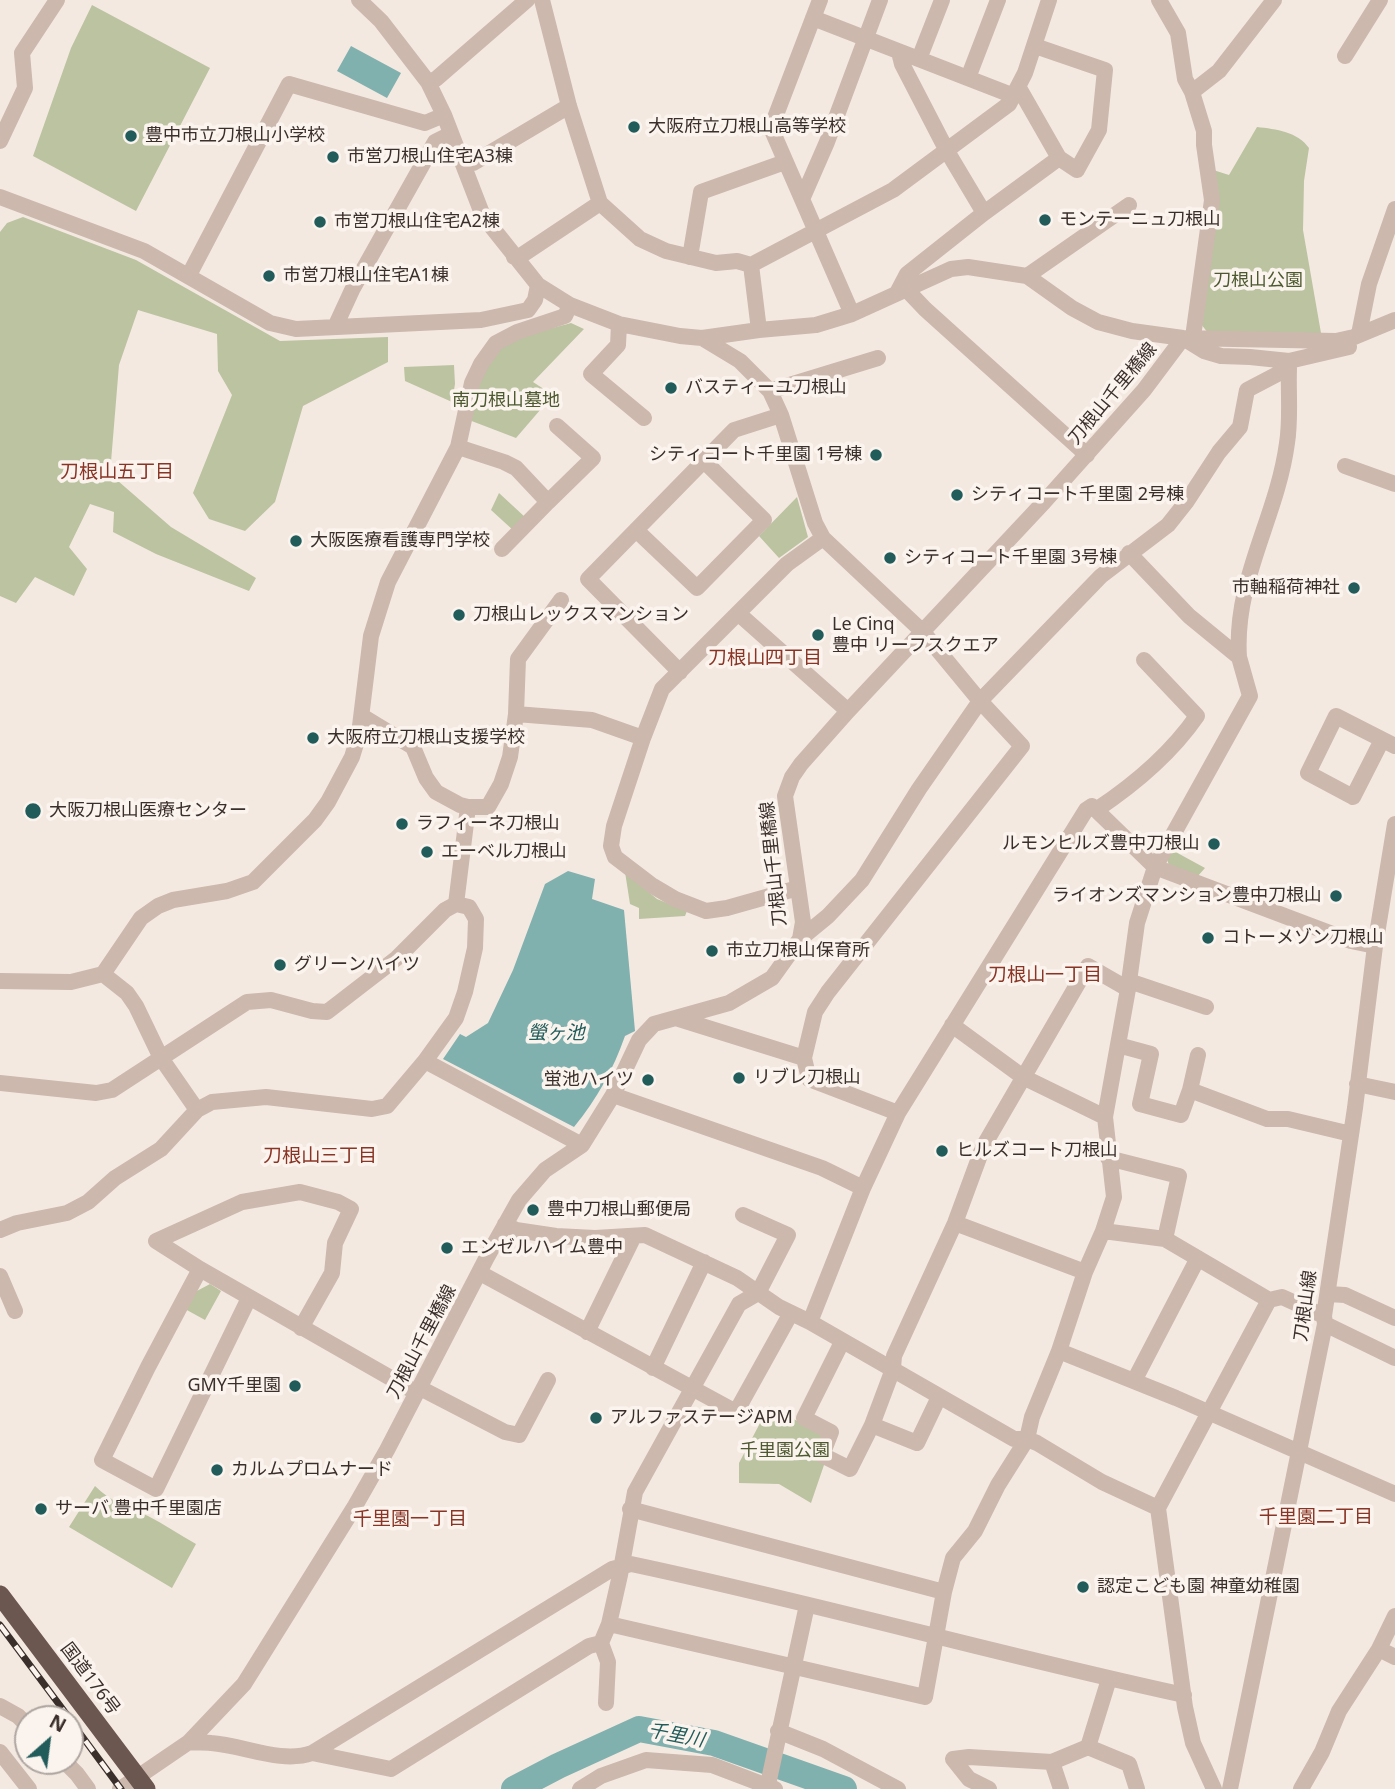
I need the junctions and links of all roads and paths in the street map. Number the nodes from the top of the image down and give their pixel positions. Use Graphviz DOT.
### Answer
graph roads {
  1 [pos="57,0"];
  2 [pos="527,0"];
  3 [pos="542,0"];
  4 [pos="820,0"];
  5 [pos="880,0"];
  6 [pos="942,0"];
  7 [pos="998,0"];
  8 [pos="1031,0"];
  9 [pos="1159,0"];
  10 [pos="1274,0"];
  11 [pos="1380,0"];
  12 [pos="371,3"];
  13 [pos="1048,4"];
  14 [pos="813,18"];
  15 [pos="865,39"];
  16 [pos="1035,46"];
  17 [pos="899,52"];
  18 [pos="1345,56"];
  19 [pos="919,59"];
  20 [pos="968,78"];
  21 [pos="428,82"];
  22 [pos="1016,92"];
  23 [pos="1192,92"];
  24 [pos="569,106"];
  25 [pos="444,115"];
  26 [pos="452,134"];
  27 [pos="0,141"];
  28 [pos="947,151"];
  29 [pos="1059,158"];
  30 [pos="785,162"];
  31 [pos="464,165"];
  32 [pos="0,197"];
  33 [pos="803,197"];
  34 [pos="600,203"];
  35 [pos="1129,205"];
  36 [pos="1395,209"];
  37 [pos="984,212"];
  38 [pos="818,232"];
  39 [pos="514,257"];
  40 [pos="690,257"];
  41 [pos="751,265"];
  42 [pos="189,275"];
  43 [pos="1027,276"];
  44 [pos="538,285"];
  45 [pos="902,291"];
  46 [pos="570,305"];
  47 [pos="852,314"];
  48 [pos="1395,320"];
  49 [pos="620,324"];
  50 [pos="335,327"];
  51 [pos="759,330"];
  52 [pos="1357,336"];
  53 [pos="702,338"];
  54 [pos="1188,338"];
  55 [pos="878,358"];
  56 [pos="1289,365"];
  57 [pos="770,391"];
  58 [pos="781,415"];
  59 [pos="644,418"];
  60 [pos="557,426"];
  61 [pos="605,445"];
  62 [pos="458,447"];
  63 [pos="1087,454"];
  64 [pos="593,458"];
  65 [pos="704,461"];
  66 [pos="1345,466"];
  67 [pos="1395,484"];
  68 [pos="548,502"];
  69 [pos="636,530"];
  70 [pos="823,538"];
  71 [pos="502,549"];
  72 [pos="1129,553"];
  73 [pos="561,600"];
  74 [pos="739,614"];
  75 [pos="923,632"];
  76 [pos="1238,657"];
  77 [pos="1144,660"];
  78 [pos="680,672"];
  79 [pos="980,701"];
  80 [pos="848,711"];
  81 [pos="516,714"];
  82 [pos="362,716"];
  83 [pos="643,738"];
  84 [pos="1388,743"];
  85 [pos="468,807"];
  86 [pos="1096,810"];
  87 [pos="1395,824"];
  88 [pos="1155,867"];
  89 [pos="798,888"];
  90 [pos="456,904"];
  91 [pos="800,939"];
  92 [pos="1375,946"];
  93 [pos="103,974"];
  94 [pos="0,981"];
  95 [pos="1129,985"];
  96 [pos="1206,1007"];
  97 [pos="679,1019"];
  98 [pos="952,1025"];
  99 [pos="1118,1045"];
  100 [pos="1198,1055"];
  101 [pos="804,1058"];
  102 [pos="161,1059"];
  103 [pos="425,1061"];
  104 [pos="1023,1077"];
  105 [pos="0,1083"];
  106 [pos="1357,1084"];
  107 [pos="1190,1090"];
  108 [pos="1395,1092"];
  109 [pos="613,1095"];
  110 [pos="197,1110"];
  111 [pos="898,1113"];
  112 [pos="1105,1117"];
  113 [pos="1351,1134"];
  114 [pos="582,1145"];
  115 [pos="1108,1158"];
  116 [pos="863,1188"];
  117 [pos="743,1215"];
  118 [pos="955,1223"];
  119 [pos="505,1224"];
  120 [pos="0,1230"];
  121 [pos="1103,1231"];
  122 [pos="634,1236"];
  123 [pos="1165,1240"];
  124 [pos="1198,1258"];
  125 [pos="704,1262"];
  126 [pos="200,1269"];
  127 [pos="1085,1272"];
  128 [pos="480,1273"];
  129 [pos="0,1276"];
  130 [pos="758,1293"];
  131 [pos="1328,1294"];
  132 [pos="249,1298"];
  133 [pos="1269,1300"];
  134 [pos="15,1311"];
  135 [pos="791,1313"];
  136 [pos="1395,1318"];
  137 [pos="1324,1320"];
  138 [pos="810,1322"];
  139 [pos="301,1328"];
  140 [pos="587,1332"];
  141 [pos="842,1342"];
  142 [pos="1059,1351"];
  143 [pos="1395,1358"];
  144 [pos="653,1368"];
  145 [pos="893,1370"];
  146 [pos="548,1380"];
  147 [pos="1134,1381"];
  148 [pos="692,1387"];
  149 [pos="418,1391"];
  150 [pos="939,1397"];
  151 [pos="1210,1413"];
  152 [pos="872,1424"];
  153 [pos="1027,1439"];
  154 [pos="1299,1452"];
  155 [pos="1395,1494"];
  156 [pos="1158,1508"];
  157 [pos="631,1509"];
  158 [pos="622,1565"];
  159 [pos="944,1592"];
  160 [pos="0,1595"];
  161 [pos="807,1605"];
  162 [pos="1395,1616"];
  163 [pos="609,1624"];
  164 [pos="936,1637"];
  165 [pos="601,1643"];
  166 [pos="1378,1649"];
  167 [pos="1395,1657"];
  168 [pos="793,1666"];
  169 [pos="1109,1679"];
  170 [pos="1184,1695"];
  171 [pos="606,1703"];
  172 [pos="778,1731"];
  173 [pos="188,1742"];
  174 [pos="1088,1747"];
  175 [pos="0,1752"];
  176 [pos="312,1753"];
  177 [pos="1052,1762"];
  178 [pos="141,1784"];
  179 [pos="770,1788"];
  180 [pos="29,1789"];
  181 [pos="120,1789"];
  182 [pos="580,1789"];
  183 [pos="898,1789"];
  184 [pos="989,1789"];
  185 [pos="1061,1789"];
  186 [pos="1137,1789"];
  187 [pos="1214,1789"];
  188 [pos="1230,1789"];
  189 [pos="1301,1789"];
  1 -- 27 [label="street"];
  2 -- 21 [label="street"];
  3 -- 24 [label="street"];
  4 -- 14 [label="street"];
  5 -- 15 [label="street"];
  6 -- 19 [label="street"];
  7 -- 20 [label="street"];
  8 -- 13 [label="street"];
  9 -- 23 [label="street"];
  10 -- 23 [label="street"];
  11 -- 18 [label="street"];
  12 -- 21 [label="street"];
  13 -- 16 [label="street"];
  14 -- 15 [label="street"];
  14 -- 30 [label="street"];
  15 -- 17 [label="street"];
  15 -- 33 [label="street"];
  16 -- 22 [label="street"];
  16 -- 29 [label="street"];
  17 -- 19 [label="street"];
  17 -- 28 [label="street"];
  19 -- 20 [label="street"];
  20 -- 22 [label="street"];
  21 -- 25 [label="street"];
  22 -- 28 [label="street"];
  22 -- 29 [label="street"];
  23 -- 54 [label="street"];
  24 -- 31 [label="street"];
  24 -- 34 [label="street"];
  25 -- 26 [label="street"];
  25 -- 42 [label="street"];
  26 -- 31 [label="street"];
  26 -- 50 [label="street"];
  28 -- 37 [label="street"];
  28 -- 38 [label="street"];
  29 -- 37 [label="street"];
  30 -- 33 [label="street"];
  30 -- 40 [label="street"];
  31 -- 39 [label="street"];
  32 -- 42 [label="street"];
  33 -- 38 [label="street"];
  34 -- 39 [label="street"];
  34 -- 40 [label="street"];
  35 -- 43 [label="street"];
  36 -- 52 [label="street"];
  37 -- 45 [label="street"];
  38 -- 41 [label="street"];
  38 -- 47 [label="street"];
  39 -- 44 [label="street"];
  40 -- 41 [label="street"];
  41 -- 51 [label="street"];
  42 -- 50 [label="street"];
  43 -- 45 [label="street"];
  43 -- 54 [label="street"];
  44 -- 46 [label="street"];
  44 -- 50 [label="street"];
  45 -- 47 [label="street"];
  45 -- 63 [label="street"];
  46 -- 49 [label="street"];
  46 -- 62 [label="street"];
  47 -- 51 [label="street"];
  48 -- 52 [label="street"];
  49 -- 53 [label="street"];
  49 -- 59 [label="street"];
  51 -- 53 [label="street"];
  52 -- 54 [label="street"];
  52 -- 56 [label="street"];
  53 -- 57 [label="street"];
  54 -- 56 [label="street"];
  54 -- 63 [label="street, 刀根山千里橋線"];
  55 -- 57 [label="street"];
  56 -- 72 [label="street"];
  56 -- 76 [label="street"];
  57 -- 58 [label="street"];
  58 -- 65 [label="street"];
  58 -- 70 [label="street"];
  60 -- 64 [label="street"];
  61 -- 64 [label="street"];
  62 -- 68 [label="street"];
  62 -- 82 [label="street"];
  63 -- 75 [label="street, 刀根山千里橋線"];
  64 -- 68 [label="street"];
  65 -- 69 [label="street"];
  65 -- 69 [label="street"];
  66 -- 67 [label="street"];
  68 -- 71 [label="street"];
  69 -- 78 [label="street"];
  70 -- 74 [label="street"];
  70 -- 75 [label="street"];
  72 -- 76 [label="street"];
  72 -- 79 [label="street"];
  73 -- 81 [label="street"];
  74 -- 78 [label="street"];
  74 -- 80 [label="street"];
  75 -- 79 [label="street"];
  75 -- 80 [label="street, 刀根山千里橋線"];
  76 -- 88 [label="street"];
  77 -- 86 [label="street"];
  78 -- 83 [label="street"];
  79 -- 91 [label="street"];
  79 -- 101 [label="street"];
  80 -- 89 [label="street, 刀根山千里橋線"];
  81 -- 83 [label="street"];
  81 -- 85 [label="street"];
  82 -- 85 [label="street"];
  82 -- 93 [label="street"];
  83 -- 89 [label="street"];
  84 -- 84 [label="street"];
  85 -- 90 [label="street"];
  86 -- 88 [label="street"];
  86 -- 98 [label="street"];
  87 -- 92 [label="street, 刀根山線"];
  88 -- 92 [label="street"];
  88 -- 95 [label="street"];
  89 -- 91 [label="street, 刀根山千里橋線"];
  90 -- 102 [label="street"];
  90 -- 103 [label="street"];
  91 -- 97 [label="street, 刀根山千里橋線"];
  92 -- 106 [label="street, 刀根山線"];
  93 -- 94 [label="street"];
  93 -- 102 [label="street"];
  95 -- 96 [label="street"];
  95 -- 99 [label="street"];
  95 -- 104 [label="street"];
  97 -- 101 [label="street"];
  97 -- 109 [label="street, 刀根山千里橋線"];
  98 -- 104 [label="street"];
  98 -- 111 [label="street"];
  99 -- 107 [label="street"];
  99 -- 112 [label="street"];
  100 -- 107 [label="street"];
  101 -- 111 [label="street"];
  102 -- 105 [label="street"];
  102 -- 110 [label="street"];
  103 -- 110 [label="street"];
  103 -- 114 [label="street"];
  104 -- 112 [label="street"];
  104 -- 118 [label="street"];
  106 -- 108 [label="street"];
  106 -- 113 [label="street, 刀根山線"];
  107 -- 113 [label="street"];
  109 -- 114 [label="street, 刀根山千里橋線"];
  109 -- 116 [label="street"];
  110 -- 120 [label="street"];
  111 -- 116 [label="street"];
  112 -- 115 [label="street"];
  113 -- 131 [label="street, 刀根山線"];
  114 -- 119 [label="street, 刀根山千里橋線"];
  115 -- 121 [label="street"];
  115 -- 123 [label="street"];
  116 -- 138 [label="street"];
  117 -- 130 [label="street"];
  118 -- 127 [label="street"];
  118 -- 145 [label="street"];
  119 -- 122 [label="street"];
  119 -- 128 [label="street, 刀根山千里橋線"];
  121 -- 123 [label="street"];
  121 -- 127 [label="street"];
  122 -- 125 [label="street"];
  122 -- 140 [label="street"];
  123 -- 124 [label="street"];
  124 -- 133 [label="street"];
  124 -- 147 [label="street"];
  125 -- 130 [label="street"];
  125 -- 144 [label="street"];
  126 -- 132 [label="street"];
  126 -- 132 [label="street"];
  126 -- 139 [label="street"];
  127 -- 142 [label="street"];
  128 -- 140 [label="street"];
  128 -- 149 [label="street, 刀根山千里橋線"];
  129 -- 134 [label="street"];
  130 -- 135 [label="street"];
  130 -- 148 [label="street"];
  131 -- 136 [label="street"];
  131 -- 137 [label="street, 刀根山線"];
  132 -- 139 [label="street"];
  133 -- 137 [label="street"];
  133 -- 151 [label="street"];
  135 -- 138 [label="street"];
  135 -- 148 [label="street"];
  137 -- 143 [label="street"];
  137 -- 154 [label="street, 刀根山線"];
  138 -- 141 [label="street"];
  139 -- 149 [label="street"];
  140 -- 144 [label="street"];
  141 -- 145 [label="street"];
  141 -- 152 [label="street"];
  142 -- 147 [label="street"];
  142 -- 153 [label="street"];
  144 -- 148 [label="street"];
  145 -- 150 [label="street"];
  145 -- 152 [label="street"];
  146 -- 149 [label="street"];
  147 -- 151 [label="street"];
  148 -- 157 [label="street"];
  149 -- 173 [label="street, 刀根山千里橋線"];
  150 -- 152 [label="street"];
  150 -- 153 [label="street"];
  151 -- 154 [label="street"];
  151 -- 156 [label="street"];
  153 -- 156 [label="street"];
  153 -- 159 [label="street"];
  154 -- 155 [label="street"];
  154 -- 188 [label="street, 刀根山線"];
  156 -- 170 [label="street"];
  157 -- 158 [label="street"];
  157 -- 159 [label="street"];
  158 -- 161 [label="street"];
  158 -- 163 [label="street"];
  158 -- 176 [label="street"];
  159 -- 164 [label="street"];
  160 -- 178 [label="highway, 国道176号"];
  161 -- 164 [label="street"];
  161 -- 168 [label="street"];
  162 -- 166 [label="street"];
  163 -- 165 [label="street"];
  163 -- 168 [label="street"];
  164 -- 168 [label="street"];
  164 -- 169 [label="street"];
  165 -- 171 [label="street"];
  165 -- 176 [label="street"];
  166 -- 167 [label="street"];
  166 -- 189 [label="street"];
  168 -- 172 [label="street"];
  169 -- 170 [label="street"];
  169 -- 174 [label="street"];
  170 -- 187 [label="street"];
  172 -- 179 [label="street"];
  172 -- 183 [label="street"];
  173 -- 176 [label="street"];
  173 -- 178 [label="street, 刀根山千里橋線"];
  174 -- 177 [label="street"];
  174 -- 186 [label="street"];
  175 -- 180 [label="street"];
  177 -- 184 [label="street"];
  177 -- 185 [label="street"];
  178 -- 181 [label="street, 刀根山千里橋線"];
  179 -- 182 [label="street"];
}
